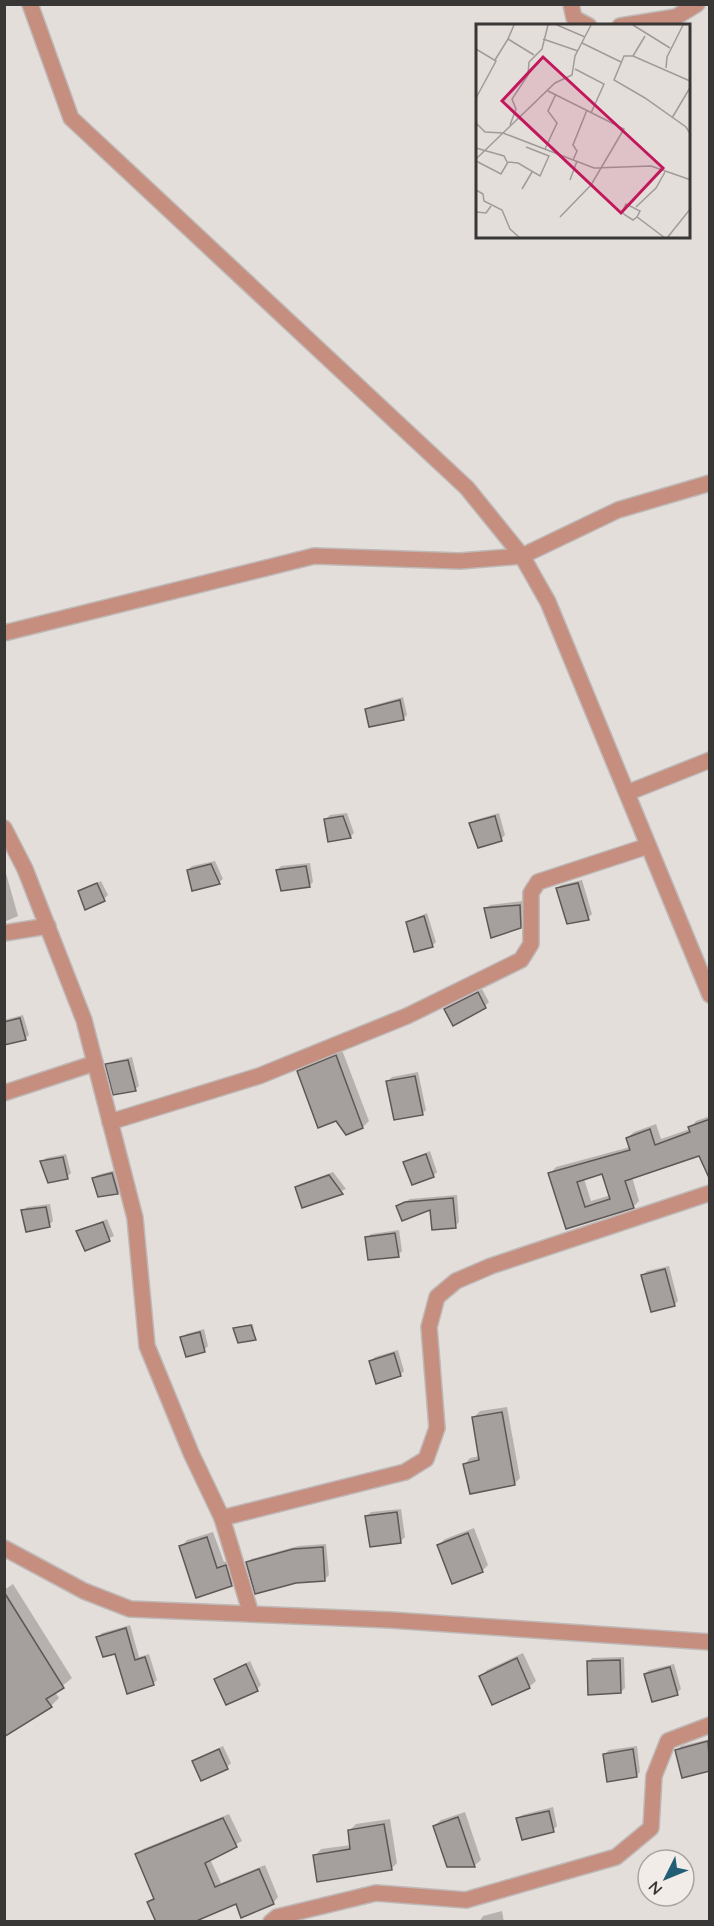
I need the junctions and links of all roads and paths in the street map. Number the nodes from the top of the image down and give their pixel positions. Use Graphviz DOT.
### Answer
graph roads {
  1 [pos="30,4"];
  2 [pos="571,4"];
  3 [pos="698,4"];
  4 [pos="585,24"];
  5 [pos="632,24"];
  6 [pos="710,483"];
  7 [pos="522,556"];
  8 [pos="4,633"];
  9 [pos="710,760"];
  10 [pos="627,793"];
  11 [pos="4,828"];
  12 [pos="648,846"];
  13 [pos="48,926"];
  14 [pos="4,933"];
  15 [pos="710,995"];
  16 [pos="95,1063"];
  17 [pos="4,1093"];
  18 [pos="110,1122"];
  19 [pos="710,1193"];
  20 [pos="222,1518"];
  21 [pos="4,1548"];
  22 [pos="251,1614"];
  23 [pos="710,1642"];
  24 [pos="710,1725"];
  25 [pos="271,1922"];
  1 -- 7 [label="street"];
  2 -- 4 [label="street"];
  3 -- 5 [label="street"];
  6 -- 7 [label="street"];
  7 -- 8 [label="street"];
  7 -- 10 [label="street"];
  9 -- 10 [label="street"];
  10 -- 12 [label="street"];
  11 -- 13 [label="street"];
  12 -- 15 [label="street"];
  12 -- 18 [label="street"];
  13 -- 14 [label="street"];
  13 -- 16 [label="street"];
  16 -- 17 [label="street"];
  16 -- 18 [label="street"];
  18 -- 20 [label="street"];
  19 -- 20 [label="street"];
  20 -- 22 [label="street"];
  21 -- 22 [label="street"];
  22 -- 23 [label="street"];
  24 -- 25 [label="street"];
}
